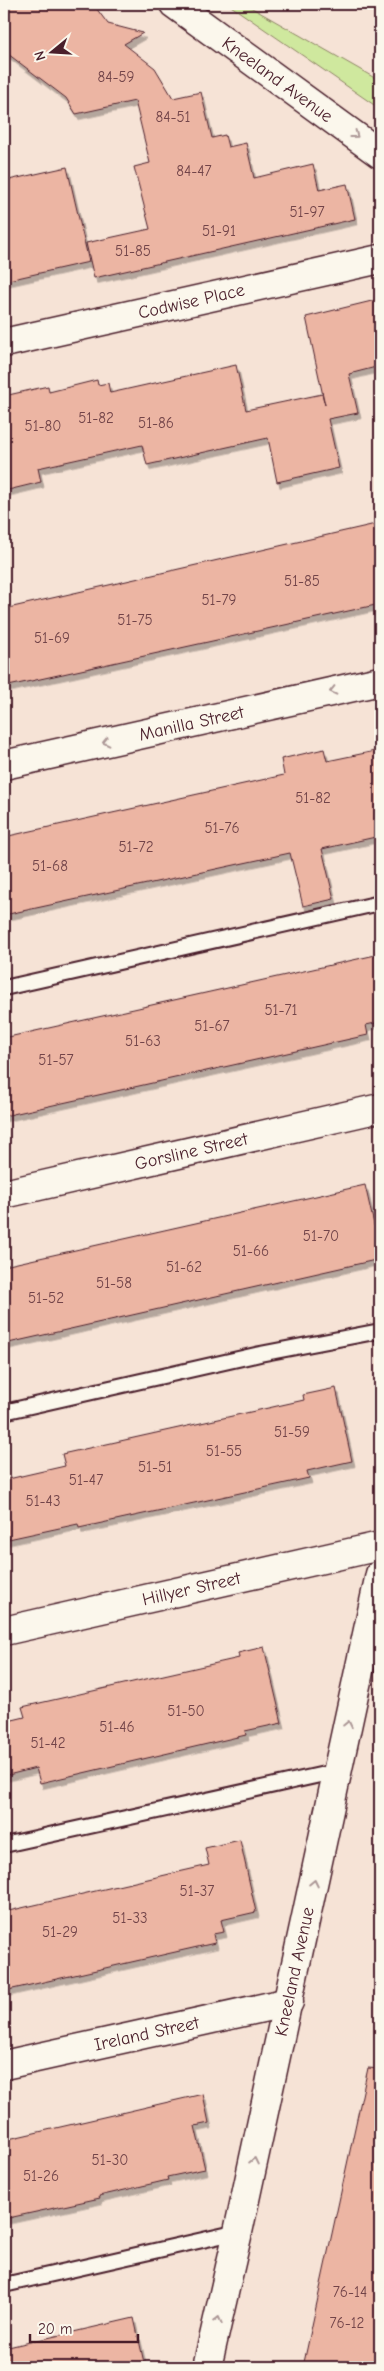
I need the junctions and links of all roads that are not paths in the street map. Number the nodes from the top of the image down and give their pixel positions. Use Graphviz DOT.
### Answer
graph roads {
  1 [pos="174,4"];
  2 [pos="380,154"];
  3 [pos="380,259"];
  4 [pos="4,343"];
  5 [pos="380,681"];
  6 [pos="4,765"];
  7 [pos="380,903"];
  8 [pos="4,988"];
  9 [pos="380,1108"];
  10 [pos="4,1194"];
  11 [pos="380,1331"];
  12 [pos="4,1412"];
  13 [pos="380,1546"];
  14 [pos="380,1574"];
  15 [pos="4,1630"];
  16 [pos="338,1771"];
  17 [pos="4,1845"];
  18 [pos="289,2002"];
  19 [pos="4,2065"];
  20 [pos="238,2232"];
  21 [pos="4,2285"];
  22 [pos="207,2367"];
  1 -- 2 [label="street, Kneeland Avenue, one-way"];
  3 -- 4 [label="street, Codwise Place"];
  5 -- 6 [label="street, Manilla Street, one-way"];
  7 -- 8 [label="lane"];
  9 -- 10 [label="street, Gorsline Street"];
  11 -- 12 [label="lane"];
  13 -- 15 [label="street, Hillyer Street"];
  16 -- 14 [label="street, Kneeland Avenue, one-way"];
  16 -- 17 [label="lane"];
  18 -- 16 [label="street, Kneeland Avenue, one-way"];
  18 -- 19 [label="street, Ireland Street"];
  20 -- 18 [label="street, Kneeland Avenue, one-way"];
  20 -- 21 [label="lane"];
  22 -- 20 [label="street, Kneeland Avenue, one-way"];
}
